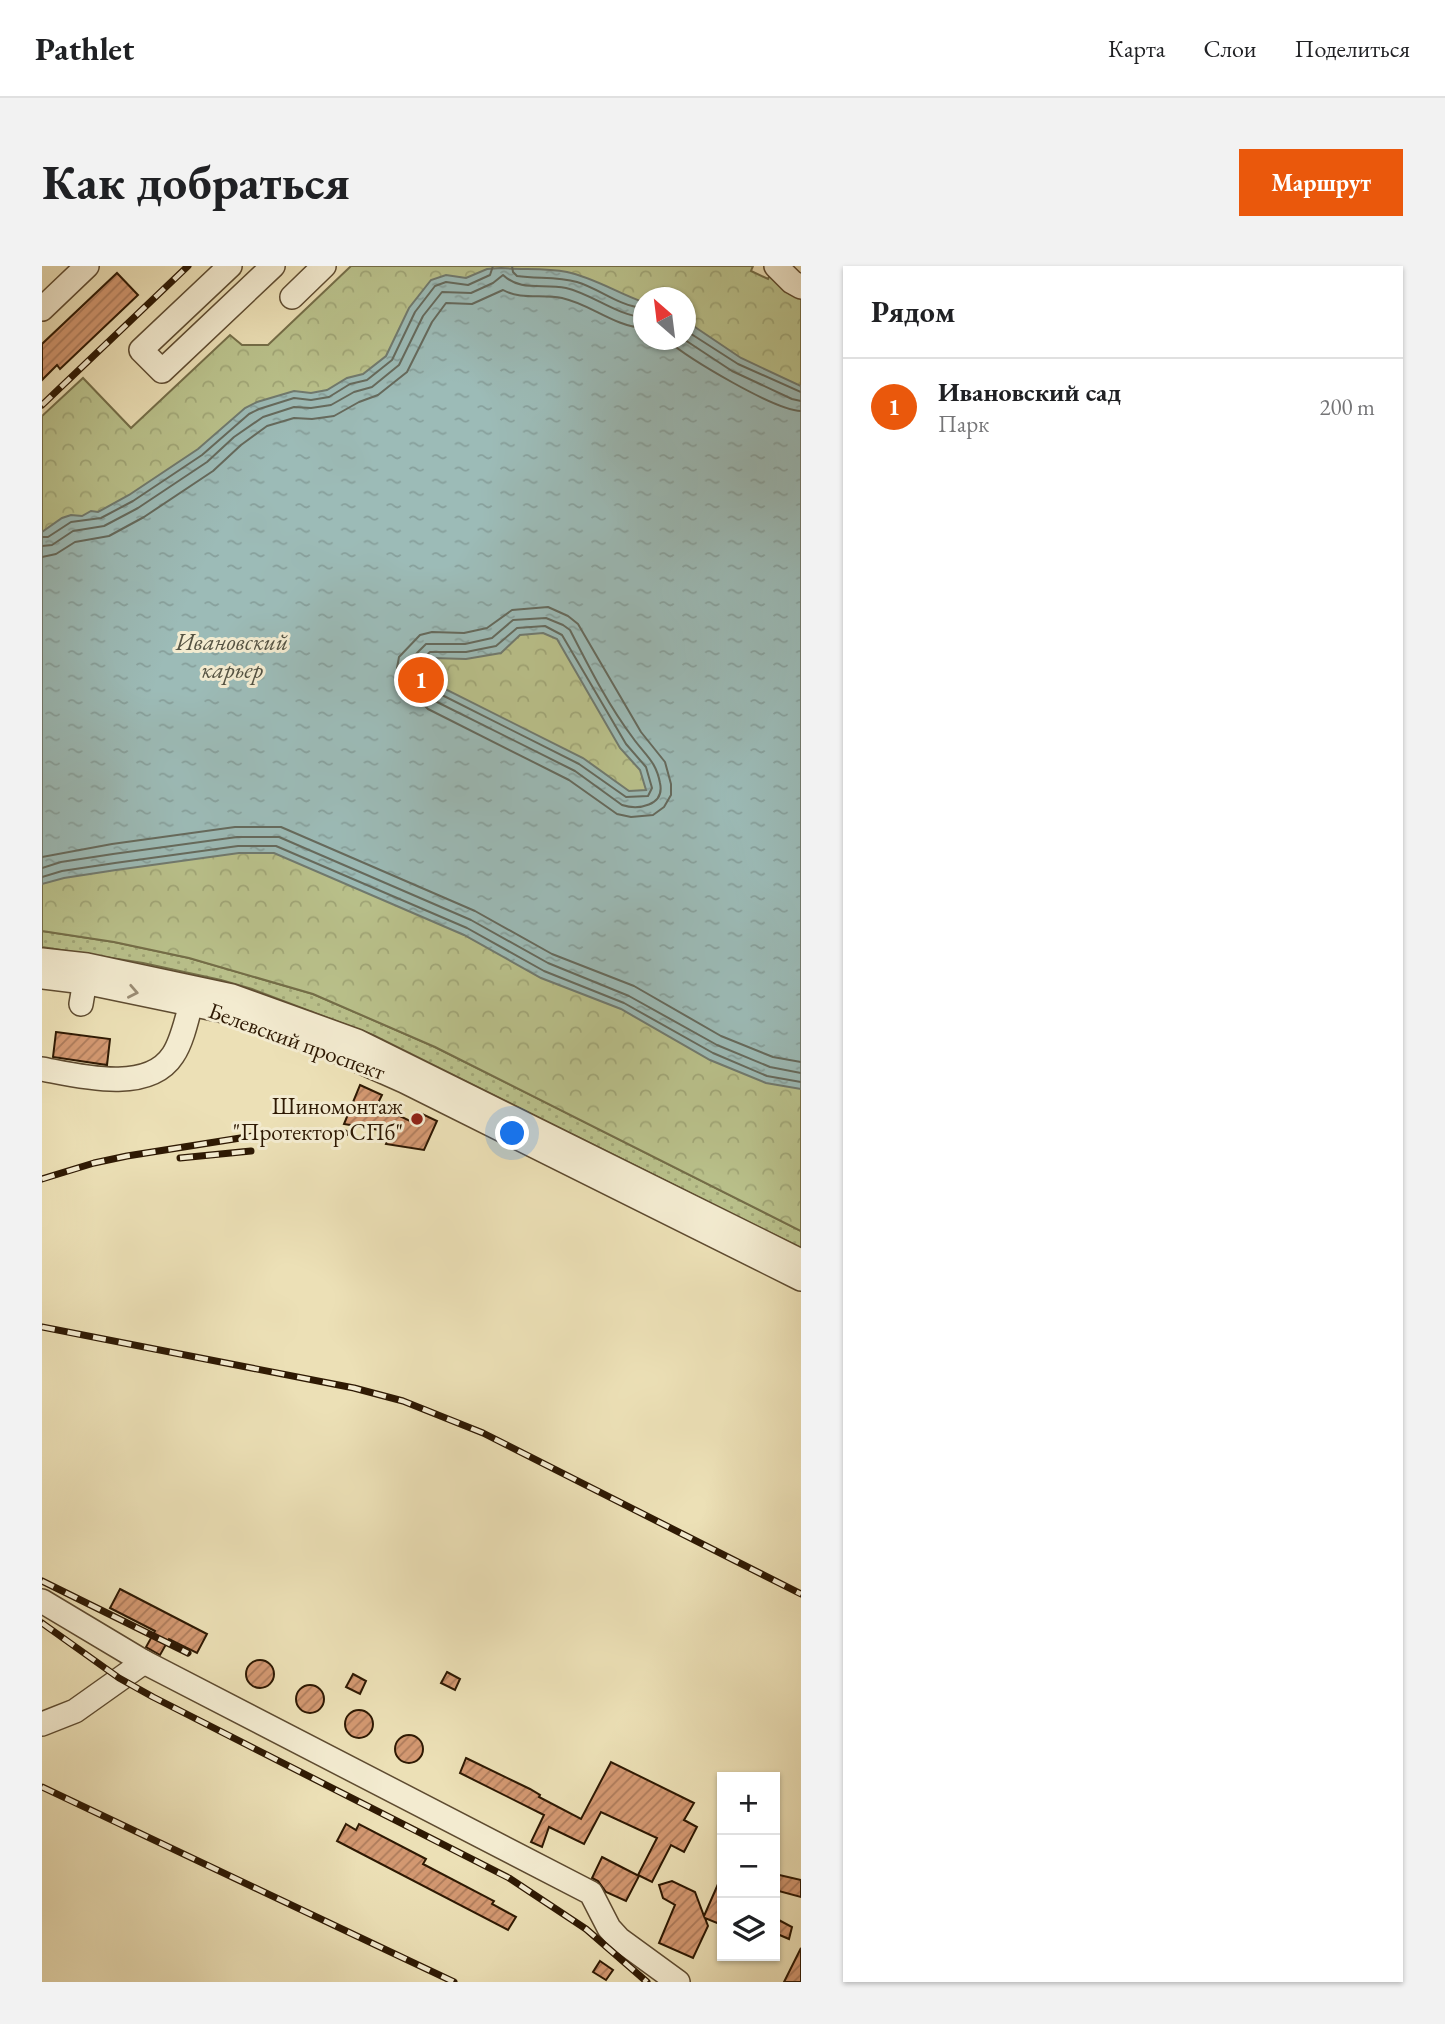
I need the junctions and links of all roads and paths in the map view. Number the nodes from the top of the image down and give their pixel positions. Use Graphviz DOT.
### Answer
graph roads {
  1 [pos="87,266"];
  2 [pos="230,266"];
  3 [pos="273,266"];
  4 [pos="324,266"];
  5 [pos="781,268"];
  6 [pos="801,287"];
  7 [pos="292,297"];
  8 [pos="42,309"];
  9 [pos="42,960"];
  10 [pos="42,977"];
  11 [pos="84,984"];
  12 [pos="193,995"];
  13 [pos="42,1069"];
  14 [pos="403,1083"];
  15 [pos="801,1261"];
  16 [pos="801,1279"];
  17 [pos="42,1601"];
  18 [pos="144,1662"];
  19 [pos="42,1724"];
  20 [pos="678,1982"];
  1 -- 8 [label="street"];
  2 -- 3 [label="street"];
  4 -- 7 [label="street"];
  5 -- 6 [label="street"];
  9 -- 11 [label="street, Белевский проспект"];
  10 -- 11 [label="street, Белевский проспект"];
  11 -- 12 [label="street, Белевский проспект"];
  12 -- 13 [label="street"];
  12 -- 14 [label="street, Белевский проспект"];
  14 -- 15 [label="street, Белевский проспект"];
  14 -- 16 [label="street, Белевский проспект"];
  17 -- 18 [label="street"];
  18 -- 19 [label="street"];
  18 -- 20 [label="street"];
}
